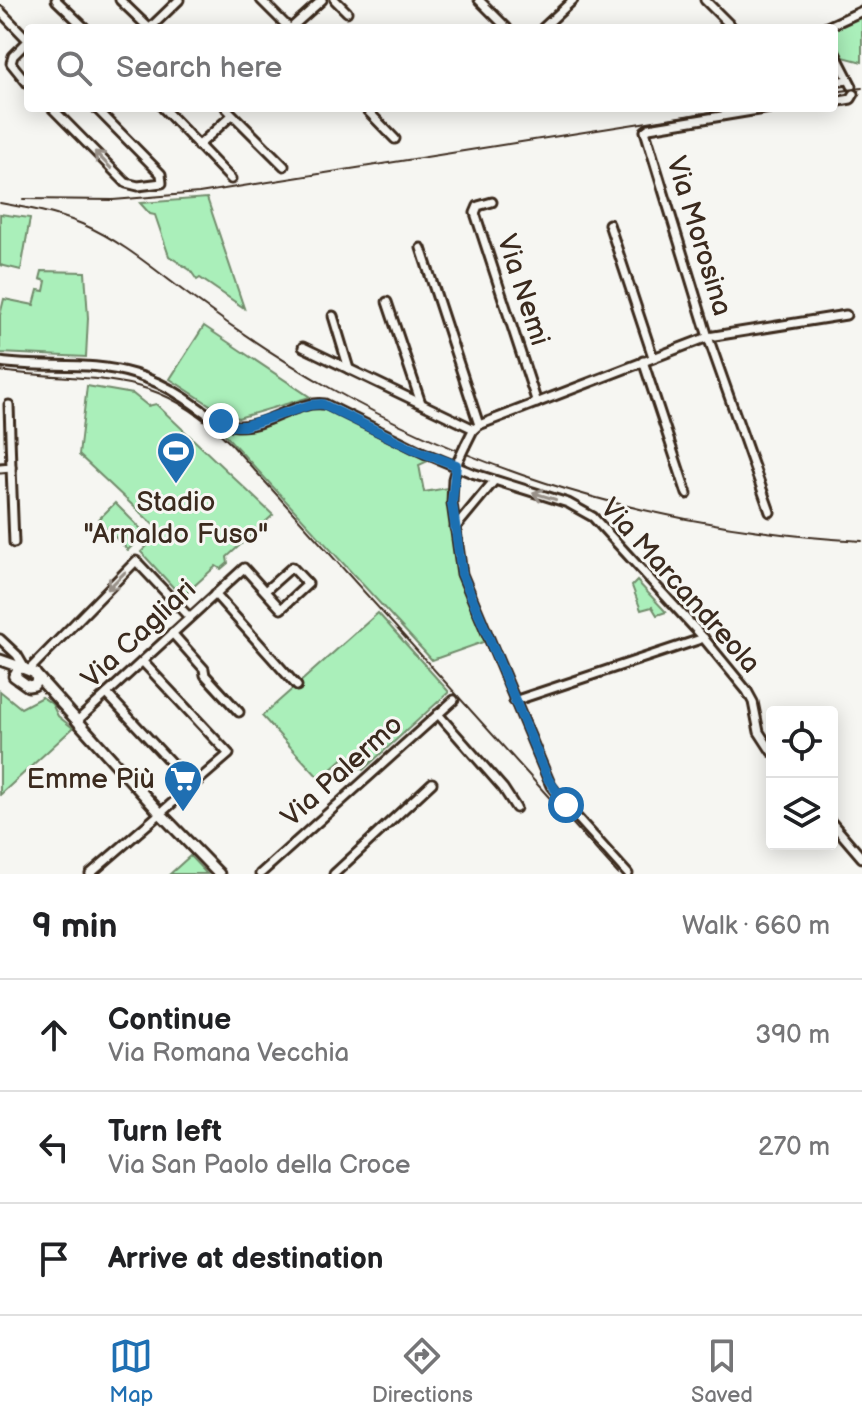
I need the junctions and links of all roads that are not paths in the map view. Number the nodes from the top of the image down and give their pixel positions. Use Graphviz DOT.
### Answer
graph roads {
  1 [pos="56,0"];
  2 [pos="120,0"];
  3 [pos="179,0"];
  4 [pos="261,0"];
  5 [pos="322,0"];
  6 [pos="335,0"];
  7 [pos="479,0"];
  8 [pos="573,0"];
  9 [pos="705,0"];
  10 [pos="0,11"];
  11 [pos="862,11"];
  12 [pos="347,12"];
  13 [pos="81,24"];
  14 [pos="146,24"];
  15 [pos="154,24"];
  16 [pos="286,24"];
  17 [pos="295,24"];
  18 [pos="503,24"];
  19 [pos="547,24"];
  20 [pos="729,24"];
  21 [pos="834,24"];
  22 [pos="24,36"];
  23 [pos="24,44"];
  24 [pos="838,59"];
  25 [pos="24,79"];
  26 [pos="838,83"];
  27 [pos="851,87"];
  28 [pos="838,101"];
  29 [pos="56,112"];
  30 [pos="100,112"];
  31 [pos="167,112"];
  32 [pos="228,112"];
  33 [pos="230,112"];
  34 [pos="369,112"];
  35 [pos="746,112"];
  36 [pos="395,139"];
  37 [pos="198,146"];
  38 [pos="284,166"];
  39 [pos="231,179"];
  40 [pos="492,202"];
  41 [pos="609,224"];
  42 [pos="421,248"];
  43 [pos="387,302"];
  44 [pos="846,315"];
  45 [pos="333,316"];
  46 [pos="708,337"];
  47 [pos="303,347"];
  48 [pos="653,357"];
  49 [pos="643,361"];
  50 [pos="0,362"];
  51 [pos="349,369"];
  52 [pos="421,403"];
  53 [pos="537,403"];
  54 [pos="9,405"];
  55 [pos="477,427"];
  56 [pos="457,463"];
  57 [pos="11,467"];
  58 [pos="0,468"];
  59 [pos="472,473"];
  60 [pos="453,479"];
  61 [pos="494,481"];
  62 [pos="687,494"];
  63 [pos="770,512"];
  64 [pos="455,528"];
  65 [pos="14,543"];
  66 [pos="265,591"];
  67 [pos="215,594"];
  68 [pos="189,617"];
  69 [pos="172,633"];
  70 [pos="704,638"];
  71 [pos="2,640"];
  72 [pos="0,662"];
  73 [pos="143,662"];
  74 [pos="25,671"];
  75 [pos="31,686"];
  76 [pos="297,686"];
  77 [pos="107,694"];
  78 [pos="454,700"];
  79 [pos="514,701"];
  80 [pos="239,712"];
  81 [pos="438,714"];
  82 [pos="77,721"];
  83 [pos="766,743"];
  84 [pos="189,782"];
  85 [pos="432,783"];
  86 [pos="516,808"];
  87 [pos="161,814"];
  88 [pos="838,830"];
  89 [pos="862,858"];
  90 [pos="90,874"];
  91 [pos="219,874"];
  92 [pos="260,874"];
  93 [pos="334,874"];
  94 [pos="628,874"];
  1 -- 13 [label="street"];
  2 -- 14 [label="street"];
  3 -- 15 [label="street"];
  4 -- 16 [label="street"];
  5 -- 17 [label="street"];
  6 -- 12 [label="street"];
  7 -- 18 [label="street"];
  8 -- 19 [label="street"];
  9 -- 20 [label="street"];
  10 -- 22 [label="street"];
  11 -- 21 [label="street"];
  23 -- 25 [label="street"];
  24 -- 27 [label="street"];
  26 -- 27 [label="street"];
  27 -- 28 [label="street"];
  30 -- 29 [label="street, one-way"];
  31 -- 37 [label="street"];
  32 -- 37 [label="street"];
  33 -- 38 [label="street"];
  34 -- 36 [label="street"];
  35 -- 46 [label="street, Via Morosina"];
  37 -- 39 [label="street"];
  40 -- 53 [label="street, Via Nemi"];
  41 -- 48 [label="street"];
  42 -- 55 [label="street"];
  43 -- 52 [label="street"];
  44 -- 46 [label="street, Via Morosina"];
  45 -- 51 [label="street"];
  46 -- 48 [label="street, Via Morosina"];
  46 -- 63 [label="street, Via Morosina"];
  47 -- 51 [label="street"];
  48 -- 49 [label="street, Via Morosina"];
  49 -- 53 [label="street, Via Morosina"];
  49 -- 62 [label="street"];
  50 -- 56 [label="street, Via Marcandreola"];
  51 -- 52 [label="street"];
  52 -- 55 [label="street"];
  53 -- 55 [label="street, Via Morosina"];
  54 -- 57 [label="street"];
  55 -- 56 [label="street, bridge"];
  56 -- 59 [label="street, Via Marcandreola"];
  56 -- 60 [label="street"];
  57 -- 58 [label="street"];
  57 -- 65 [label="street"];
  59 -- 60 [label="street"];
  59 -- 61 [label="street, Via Marcandreola"];
  60 -- 64 [label="street"];
  61 -- 64 [label="street"];
  70 -- 61 [label="street, Via Marcandreola, one-way"];
  64 -- 79 [label="street"];
  66 -- 66 [label="street, Via Cagliari"];
  66 -- 67 [label="street, Via Cagliari"];
  67 -- 68 [label="street, Via Cagliari"];
  67 -- 76 [label="street"];
  68 -- 69 [label="street, Via Cagliari"];
  68 -- 74 [label="street, one-way"];
  69 -- 73 [label="street, Via Cagliari"];
  69 -- 80 [label="street"];
  70 -- 79 [label="street"];
  70 -- 83 [label="street, Via Marcandreola"];
  71 -- 74 [label="street"];
  72 -- 74 [label="street"];
  73 -- 77 [label="street, Via Cagliari"];
  73 -- 87 [label="street"];
  74 -- 75 [label="street"];
  74 -- 75 [label="street"];
  74 -- 82 [label="street"];
  75 -- 82 [label="street"];
  77 -- 82 [label="street, Via Cagliari"];
  77 -- 84 [label="street"];
  78 -- 81 [label="street, Via Palermo"];
  79 -- 94 [label="street"];
  81 -- 86 [label="street"];
  81 -- 92 [label="street, Via Palermo"];
  82 -- 87 [label="street"];
  85 -- 93 [label="street"];
  87 -- 90 [label="street"];
  87 -- 91 [label="street"];
  88 -- 89 [label="street"];
}
